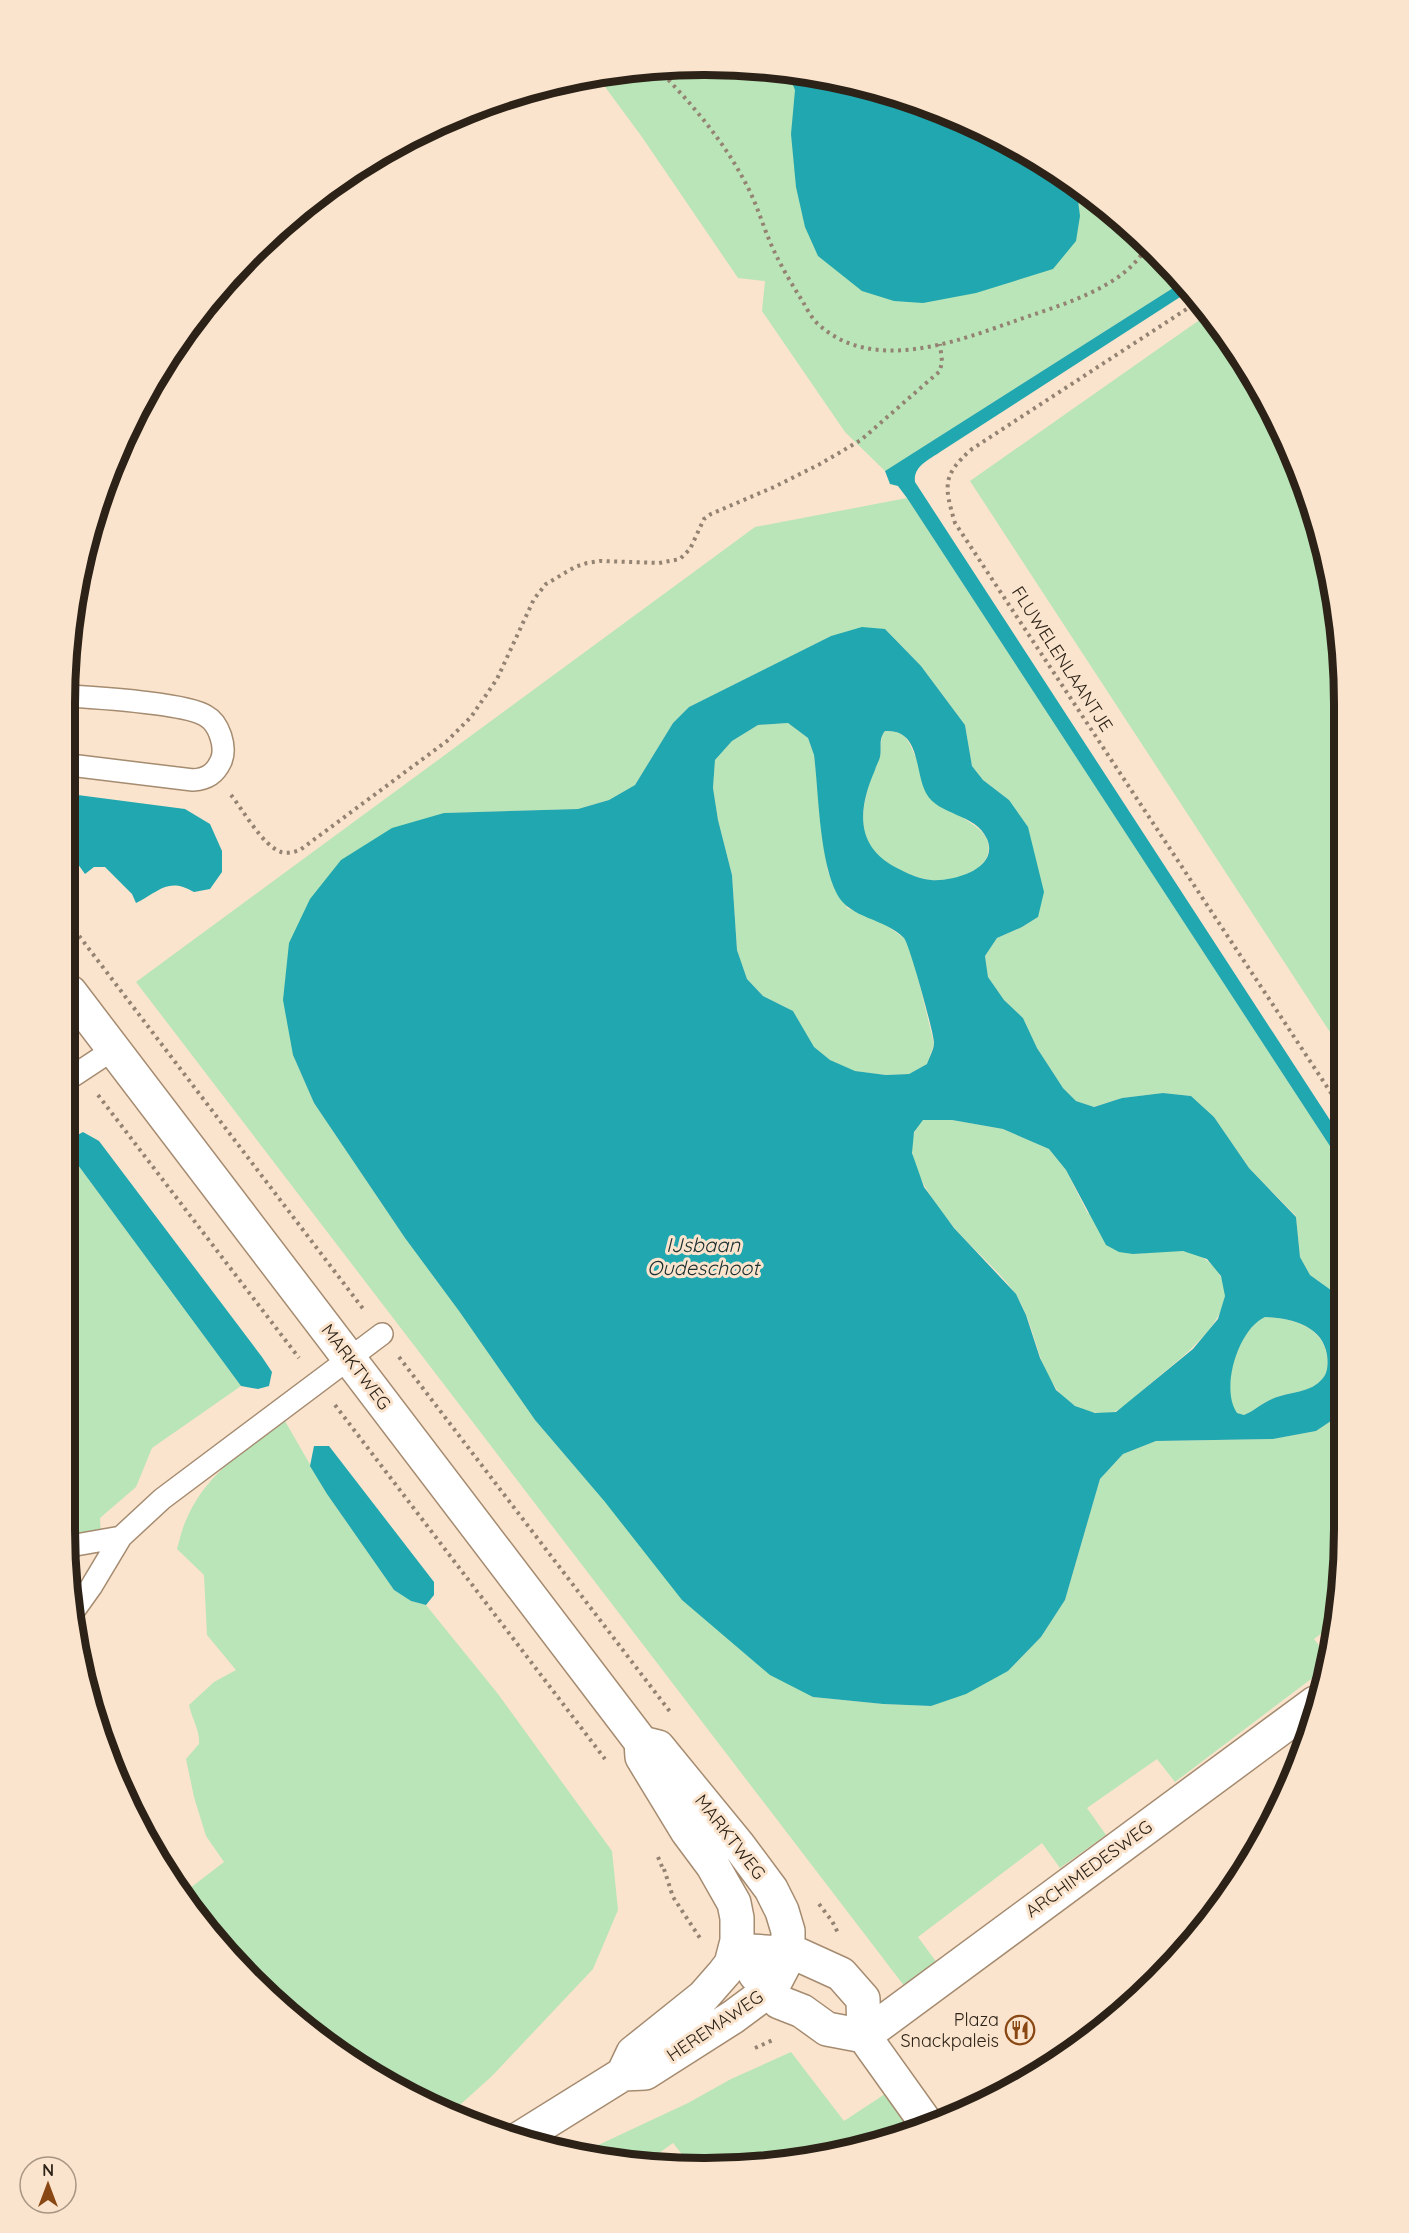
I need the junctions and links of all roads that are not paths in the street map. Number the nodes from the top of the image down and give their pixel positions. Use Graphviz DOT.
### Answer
graph roads {
  1 [pos="75,697"];
  2 [pos="75,766"];
  3 [pos="75,998"];
  4 [pos="114,1049"];
  5 [pos="75,1075"];
  6 [pos="382,1334"];
  7 [pos="349,1357"];
  8 [pos="121,1537"];
  9 [pos="75,1545"];
  10 [pos="79,1603"];
  11 [pos="1303,1722"];
  12 [pos="641,1742"];
  13 [pos="736,1950"];
  14 [pos="788,1953"];
  15 [pos="768,1991"];
  16 [pos="864,2036"];
  17 [pos="623,2074"];
  18 [pos="923,2119"];
  19 [pos="528,2133"];
  1 -- 2 [label="lane"];
  3 -- 4 [label="street, MARKTWEG"];
  4 -- 5 [label="lane"];
  4 -- 7 [label="street, MARKTWEG"];
  6 -- 7 [label="lane"];
  7 -- 8 [label="lane"];
  7 -- 12 [label="street, MARKTWEG"];
  8 -- 9 [label="lane"];
  8 -- 10 [label="lane"];
  11 -- 16 [label="street, ARCHIMEDESWEG"];
  12 -- 13 [label="street, MARKTWEG"];
  12 -- 14 [label="street, MARKTWEG"];
  13 -- 14 [label="street"];
  13 -- 15 [label="street"];
  13 -- 17 [label="street, HEREMAWEG"];
  14 -- 15 [label="street, HEREMAWEG"];
  14 -- 16 [label="street"];
  15 -- 16 [label="street"];
  15 -- 17 [label="street, HEREMAWEG"];
  16 -- 18 [label="street"];
  17 -- 19 [label="street, HEREMAWEG"];
}
